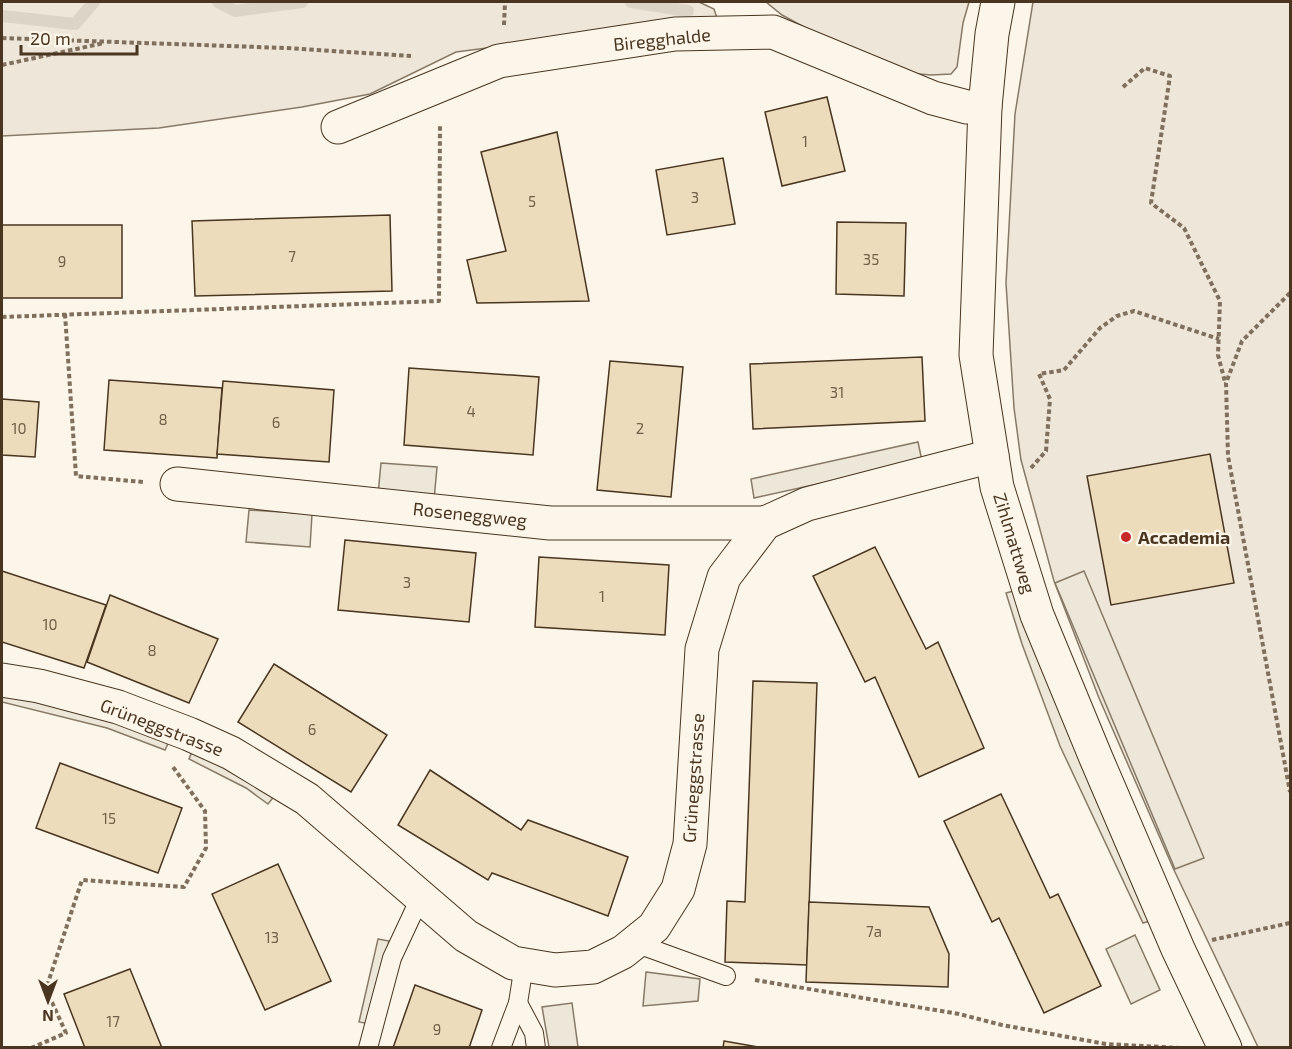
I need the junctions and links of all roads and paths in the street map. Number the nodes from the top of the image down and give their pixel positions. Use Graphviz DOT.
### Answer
graph roads {
  1 [pos="998,2"];
  2 [pos="2,38"];
  3 [pos="111,42"];
  4 [pos="416,56"];
  5 [pos="2,65"];
  6 [pos="1123,87"];
  7 [pos="985,107"];
  8 [pos="338,127"];
  9 [pos="439,161"];
  10 [pos="1290,293"];
  11 [pos="65,314"];
  12 [pos="2,317"];
  13 [pos="1219,339"];
  14 [pos="1226,383"];
  15 [pos="995,472"];
  16 [pos="177,484"];
  17 [pos="765,523"];
  18 [pos="2,680"];
  19 [pos="175,761"];
  20 [pos="1290,792"];
  21 [pos="421,896"];
  22 [pos="1290,923"];
  23 [pos="635,943"];
  24 [pos="1178,949"];
  25 [pos="524,965"];
  26 [pos="726,976"];
  27 [pos="518,1003"];
  28 [pos="31,1047"];
  29 [pos="368,1047"];
  30 [pos="501,1047"];
  31 [pos="536,1047"];
  32 [pos="1180,1047"];
  33 [pos="1225,1047"];
  1 -- 7 [label="street, Zihlmattweg"];
  2 -- 3 [label="path"];
  3 -- 4 [label="path"];
  3 -- 5 [label="path"];
  6 -- 13 [label="path"];
  7 -- 8 [label="street, Biregghalde"];
  7 -- 15 [label="street, Zihlmattweg"];
  9 -- 11 [label="path"];
  10 -- 14 [label="path"];
  11 -- 12 [label="path"];
  11 -- 16 [label="path"];
  13 -- 14 [label="path"];
  13 -- 15 [label="path"];
  14 -- 20 [label="path"];
  15 -- 17 [label="street, Grüneggstrasse"];
  15 -- 24 [label="street, Zihlmattweg"];
  16 -- 17 [label="street, Roseneggweg"];
  17 -- 23 [label="street, Grüneggstrasse"];
  18 -- 21 [label="street, Grüneggstrasse"];
  19 -- 28 [label="path"];
  21 -- 25 [label="street, Grüneggstrasse"];
  21 -- 29 [label="lane"];
  22 -- 24 [label="path"];
  23 -- 25 [label="street, Grüneggstrasse"];
  23 -- 26 [label="lane"];
  24 -- 33 [label="street, Zihlmattweg"];
  25 -- 27 [label="lane"];
  26 -- 32 [label="path"];
  27 -- 30 [label="lane"];
  27 -- 31 [label="lane"];
}
